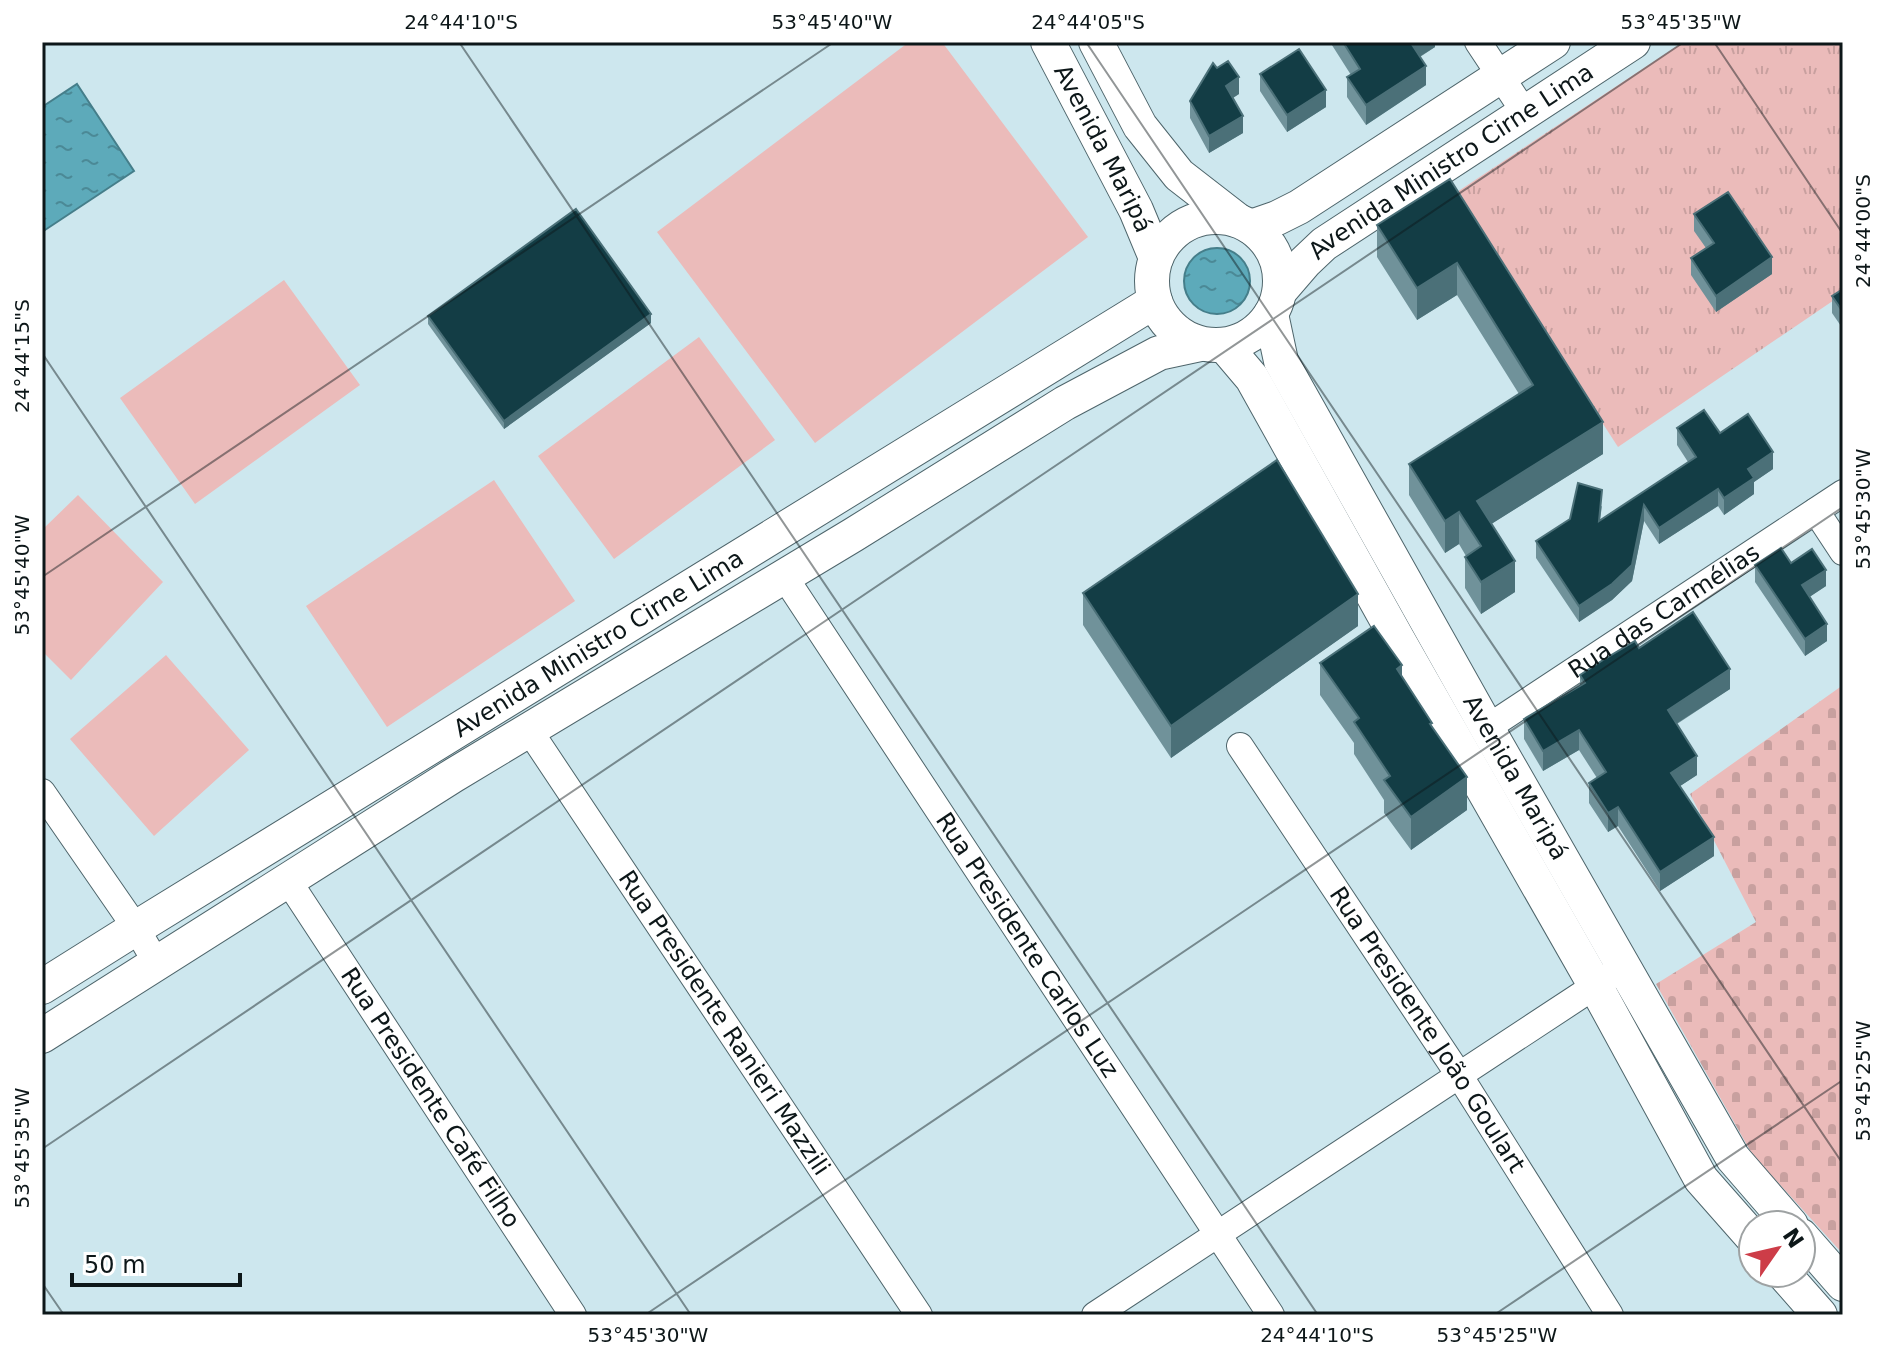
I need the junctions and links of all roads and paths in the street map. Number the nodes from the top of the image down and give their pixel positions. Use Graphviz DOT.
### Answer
graph roads {
  1 [pos="1048,42"];
  2 [pos="1096,42"];
  3 [pos="1478,42"];
  4 [pos="1553,42"];
  5 [pos="1633,42"];
  6 [pos="1500,76"];
  7 [pos="1525,113"];
  8 [pos="1244,224"];
  9 [pos="1156,258"];
  10 [pos="1155,301"];
  11 [pos="1276,303"];
  12 [pos="1212,344"];
  13 [pos="1843,493"];
  14 [pos="1816,511"];
  15 [pos="1843,552"];
  16 [pos="784,576"];
  17 [pos="1407,587"];
  18 [pos="1377,604"];
  19 [pos="1433,633"];
  20 [pos="1403,649"];
  21 [pos="524,689"];
  22 [pos="536,726"];
  23 [pos="1487,728"];
  24 [pos="1240,746"];
  25 [pos="42,792"];
  26 [pos="254,855"];
  27 [pos="289,882"];
  28 [pos="238,911"];
  29 [pos="136,928"];
  30 [pos="157,964"];
  31 [pos="1609,977"];
  32 [pos="42,987"];
  33 [pos="42,1036"];
  34 [pos="1459,1075"];
  35 [pos="1777,1209"];
  36 [pos="1737,1220"];
  37 [pos="1217,1234"];
  38 [pos="1817,1254"];
  39 [pos="1843,1284"];
  40 [pos="1797,1289"];
  41 [pos="573,1315"];
  42 [pos="919,1315"];
  43 [pos="1095,1315"];
  44 [pos="1271,1315"];
  45 [pos="1610,1315"];
  46 [pos="1820,1315"];
  1 -- 9 [label="main road, Avenida Maripá"];
  2 -- 8 [label="main road, Avenida Maripá"];
  3 -- 6 [label="street"];
  4 -- 6 [label="main road, Avenida Ministro Cirne Lima"];
  5 -- 7 [label="main road, Avenida Ministro Cirne Lima"];
  6 -- 7 [label="street"];
  6 -- 8 [label="main road, Avenida Ministro Cirne Lima"];
  7 -- 11 [label="main road, Avenida Ministro Cirne Lima"];
  8 -- 9 [label="main road"];
  8 -- 11 [label="main road"];
  9 -- 10 [label="main road"];
  10 -- 12 [label="main road"];
  10 -- 21 [label="main road, Avenida Ministro Cirne Lima"];
  11 -- 12 [label="main road"];
  11 -- 17 [label="main road, Avenida Maripá"];
  12 -- 16 [label="main road"];
  12 -- 18 [label="main road, Avenida Maripá"];
  13 -- 14 [label="street, Rua das Carmélias"];
  14 -- 15 [label="street"];
  14 -- 23 [label="street, Rua das Carmélias"];
  16 -- 22 [label="main road"];
  16 -- 37 [label="street, Rua Presidente Carlos Luz"];
  17 -- 18 [label="main road"];
  17 -- 19 [label="main road, Avenida Maripá"];
  18 -- 20 [label="main road, Avenida Maripá"];
  19 -- 20 [label="main road"];
  19 -- 23 [label="main road, Avenida Maripá"];
  20 -- 31 [label="main road, Avenida Maripá"];
  21 -- 22 [label="main road"];
  21 -- 26 [label="main road, Avenida Ministro Cirne Lima"];
  22 -- 27 [label="main road"];
  22 -- 42 [label="street, Rua Presidente Ranieri Mazzili"];
  23 -- 31 [label="main road, Avenida Maripá"];
  24 -- 34 [label="street, Rua Presidente João Goulart"];
  25 -- 29 [label="street"];
  26 -- 28 [label="main road"];
  26 -- 29 [label="main road, Avenida Ministro Cirne Lima"];
  27 -- 28 [label="main road"];
  27 -- 41 [label="street, Rua Presidente Café Filho"];
  28 -- 30 [label="main road"];
  29 -- 30 [label="street"];
  29 -- 32 [label="main road, Avenida Ministro Cirne Lima"];
  30 -- 33 [label="main road"];
  31 -- 34 [label="street"];
  31 -- 35 [label="main road, Avenida Maripá"];
  31 -- 36 [label="main road, Avenida Maripá"];
  34 -- 37 [label="street"];
  34 -- 45 [label="street, Rua Presidente João Goulart"];
  37 -- 43 [label="street"];
  37 -- 44 [label="street, Rua Presidente Carlos Luz"];
  38 -- 39 [label="main road"];
  40 -- 46 [label="main road"];
}
